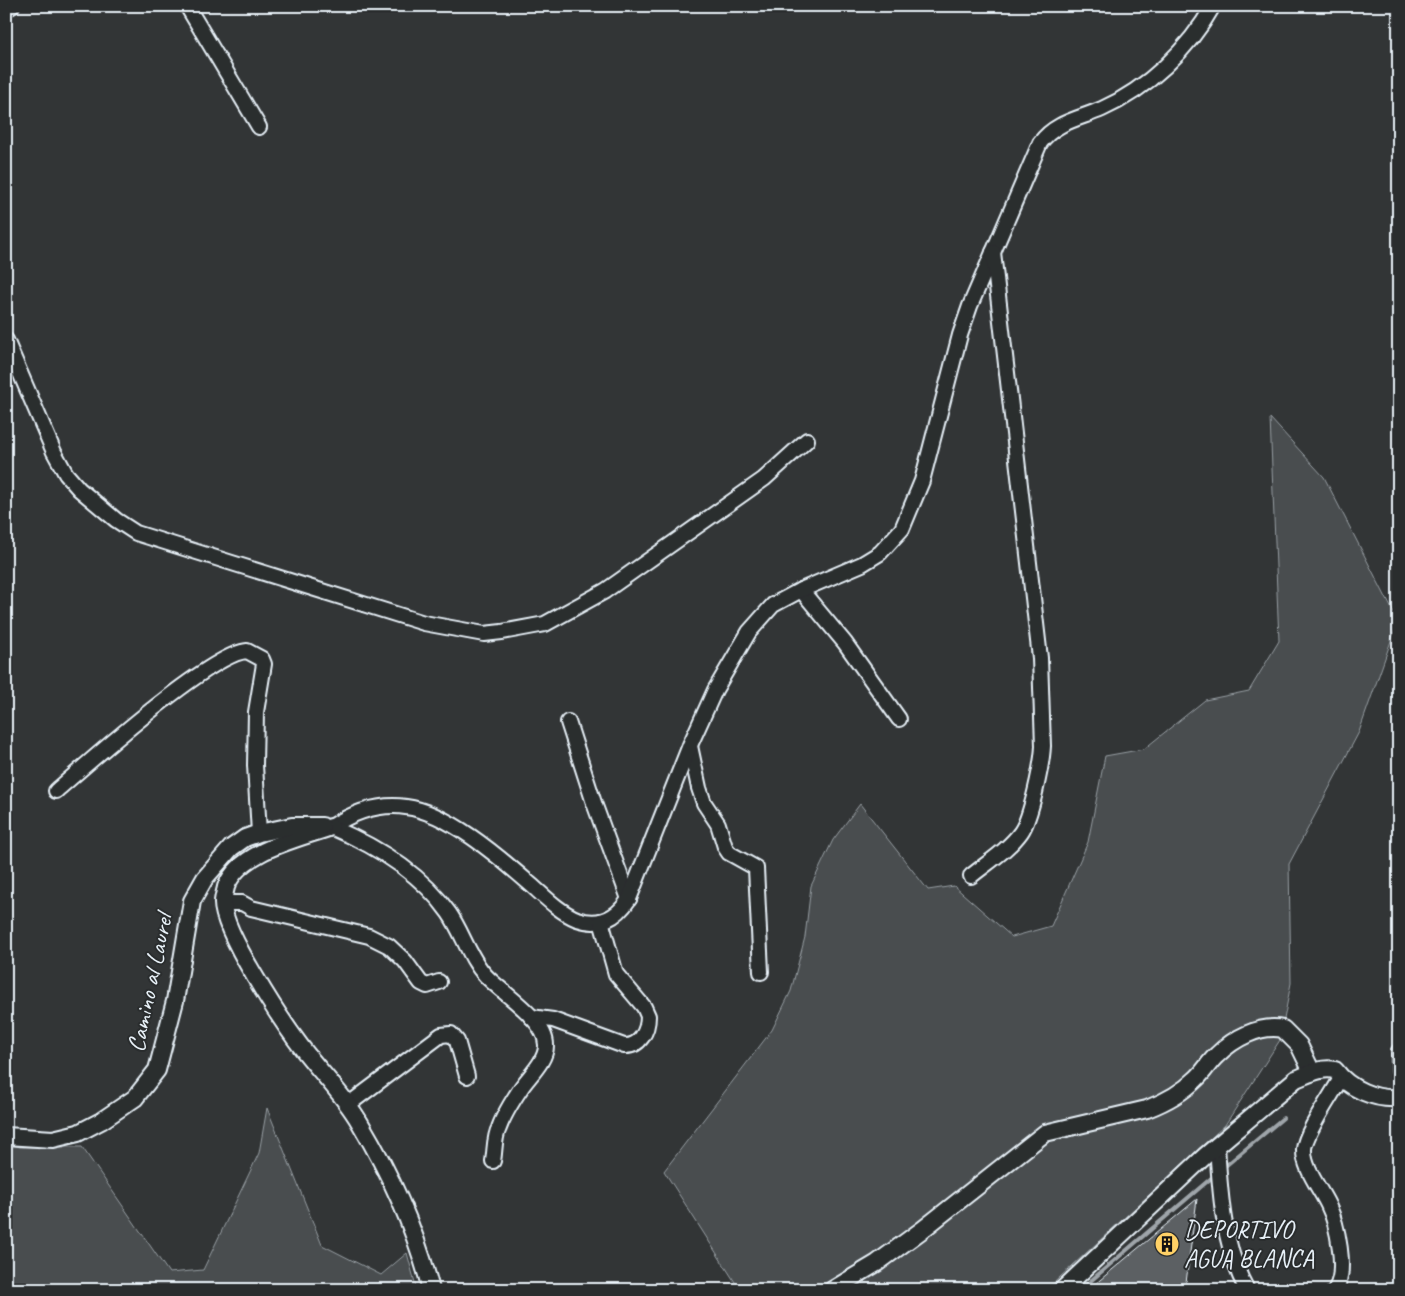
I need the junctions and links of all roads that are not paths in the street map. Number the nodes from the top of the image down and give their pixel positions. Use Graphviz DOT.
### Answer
graph roads {
  1 [pos="12,6"];
  2 [pos="187,6"];
  3 [pos="1213,6"];
  4 [pos="6,9"];
  5 [pos="259,127"];
  6 [pos="993,252"];
  7 [pos="6,340"];
  8 [pos="807,440"];
  9 [pos="801,590"];
  10 [pos="899,720"];
  11 [pos="568,722"];
  12 [pos="690,745"];
  13 [pos="56,791"];
  14 [pos="331,827"];
  15 [pos="258,833"];
  16 [pos="971,876"];
  17 [pos="629,899"];
  18 [pos="223,903"];
  19 [pos="601,921"];
  20 [pos="761,972"];
  21 [pos="439,982"];
  22 [pos="531,1017"];
  23 [pos="1399,1051"];
  24 [pos="1399,1071"];
  25 [pos="1312,1072"];
  26 [pos="467,1076"];
  27 [pos="1341,1078"];
  28 [pos="1399,1098"];
  29 [pos="349,1104"];
  30 [pos="6,1136"];
  31 [pos="1218,1153"];
  32 [pos="493,1161"];
  33 [pos="431,1290"];
  34 [pos="832,1290"];
  35 [pos="1062,1290"];
  36 [pos="1247,1290"];
  37 [pos="1335,1290"];
  1 -- 4 [label="street"];
  2 -- 5 [label="street"];
  3 -- 6 [label="street"];
  6 -- 9 [label="street"];
  6 -- 16 [label="street"];
  7 -- 8 [label="street"];
  9 -- 10 [label="street"];
  9 -- 12 [label="street"];
  11 -- 17 [label="street"];
  12 -- 17 [label="street"];
  12 -- 20 [label="street"];
  13 -- 15 [label="street"];
  14 -- 15 [label="main road, Camino al Laurel"];
  14 -- 18 [label="main road"];
  14 -- 19 [label="street"];
  14 -- 22 [label="street"];
  15 -- 30 [label="main road, Camino al Laurel"];
  17 -- 19 [label="street"];
  18 -- 21 [label="street"];
  18 -- 29 [label="main road"];
  19 -- 22 [label="street"];
  22 -- 32 [label="street"];
  23 -- 24 [label="street"];
  25 -- 27 [label="main road"];
  25 -- 31 [label="main road"];
  25 -- 34 [label="main road"];
  26 -- 29 [label="street"];
  27 -- 28 [label="main road"];
  27 -- 37 [label="street"];
  29 -- 33 [label="main road"];
  31 -- 35 [label="main road"];
  31 -- 36 [label="street"];
}
